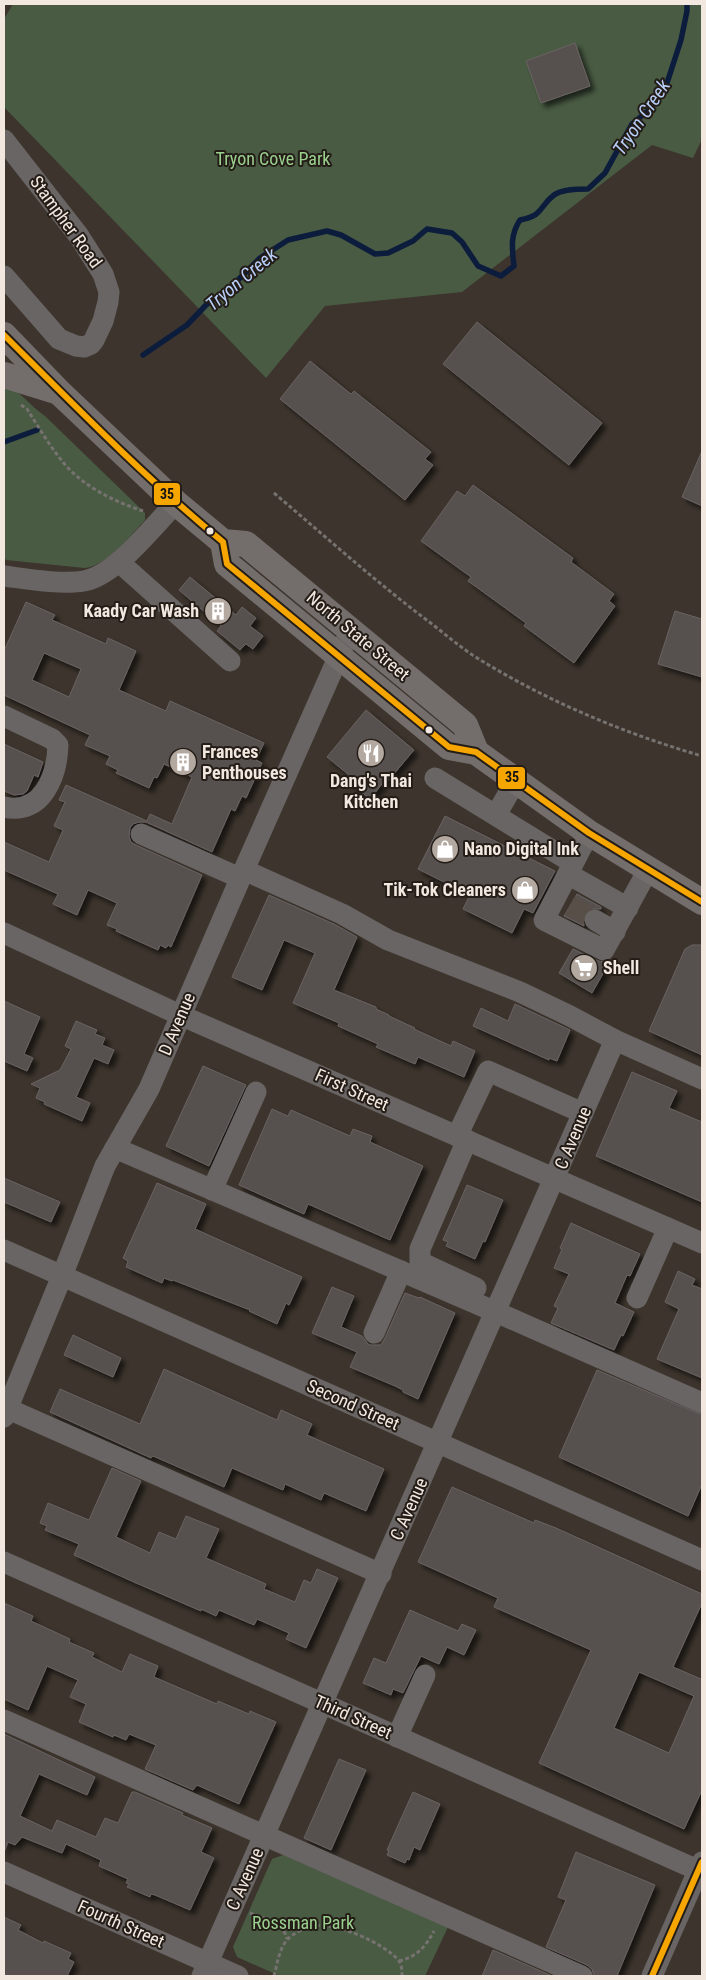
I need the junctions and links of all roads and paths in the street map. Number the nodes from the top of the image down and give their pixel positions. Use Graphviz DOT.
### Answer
graph roads {
  1 [pos="4,140"];
  2 [pos="4,276"];
  3 [pos="4,335"];
  4 [pos="4,375"];
  5 [pos="60,392"];
  6 [pos="18,403"];
  7 [pos="274,493"];
  8 [pos="167,512"];
  9 [pos="223,542"];
  10 [pos="119,562"];
  11 [pos="4,576"];
  12 [pos="350,630"];
  13 [pos="338,656"];
  14 [pos="230,661"];
  15 [pos="4,716"];
  16 [pos="476,752"];
  17 [pos="702,756"];
  18 [pos="435,778"];
  19 [pos="515,782"];
  20 [pos="4,808"];
  21 [pos="496,815"];
  22 [pos="588,833"];
  23 [pos="141,834"];
  24 [pos="570,869"];
  25 [pos="648,870"];
  26 [pos="242,874"];
  27 [pos="702,902"];
  28 [pos="628,908"];
  29 [pos="594,920"];
  30 [pos="615,932"];
  31 [pos="4,933"];
  32 [pos="180,1015"];
  33 [pos="615,1040"];
  34 [pos="702,1079"];
  35 [pos="256,1092"];
  36 [pos="584,1113"];
  37 [pos="462,1138"];
  38 [pos="115,1148"];
  39 [pos="555,1178"];
  40 [pos="212,1190"];
  41 [pos="668,1228"];
  42 [pos="702,1243"];
  43 [pos="4,1250"];
  44 [pos="401,1271"];
  45 [pos="62,1276"];
  46 [pos="637,1298"];
  47 [pos="499,1306"];
  48 [pos="374,1333"];
  49 [pos="702,1404"];
  50 [pos="5,1411"];
  51 [pos="438,1443"];
  52 [pos="702,1560"];
  53 [pos="4,1562"];
  54 [pos="381,1574"];
  55 [pos="425,1675"];
  56 [pos="323,1704"];
  57 [pos="4,1720"];
  58 [pos="397,1736"];
  59 [pos="264,1835"];
  60 [pos="701,1868"];
  61 [pos="4,1872"];
  62 [pos="234,1906"];
  63 [pos="443,1915"];
  64 [pos="287,1940"];
  65 [pos="399,1962"];
  66 [pos="205,1970"];
  67 [pos="238,1976"];
  68 [pos="274,1976"];
  69 [pos="402,1976"];
  70 [pos="582,1976"];
  71 [pos="652,1976"];
  1 -- 2 [label="street, Stampher Road"];
  3 -- 5 [label="main road"];
  4 -- 5 [label="main road"];
  5 -- 8 [label="main road"];
  6 -- 8 [label="path"];
  7 -- 17 [label="path"];
  8 -- 9 [label="main road"];
  8 -- 10 [label="street"];
  9 -- 12 [label="main road, North State Street"];
  9 -- 13 [label="main road, North State Street"];
  10 -- 11 [label="street"];
  10 -- 14 [label="street"];
  12 -- 13 [label="street, D Avenue"];
  12 -- 16 [label="main road, North State Street"];
  13 -- 16 [label="main road, North State Street"];
  13 -- 26 [label="street, D Avenue"];
  15 -- 20 [label="street"];
  16 -- 19 [label="main road, North State Street"];
  18 -- 21 [label="street"];
  19 -- 21 [label="street"];
  19 -- 22 [label="main road, North State Street"];
  21 -- 24 [label="street"];
  22 -- 24 [label="street"];
  22 -- 25 [label="main road, North State Street"];
  23 -- 26 [label="street"];
  24 -- 28 [label="street"];
  24 -- 30 [label="street"];
  25 -- 27 [label="main road, North State Street"];
  25 -- 28 [label="street"];
  26 -- 32 [label="street, D Avenue"];
  26 -- 33 [label="street"];
  28 -- 30 [label="street"];
  29 -- 30 [label="street"];
  31 -- 32 [label="street, First Street"];
  32 -- 37 [label="street, First Street"];
  32 -- 38 [label="street, D Avenue"];
  33 -- 34 [label="street"];
  33 -- 36 [label="street, C Avenue"];
  35 -- 40 [label="street"];
  36 -- 37 [label="street"];
  36 -- 39 [label="street, C Avenue"];
  37 -- 39 [label="street, First Street"];
  37 -- 47 [label="street"];
  38 -- 40 [label="street"];
  38 -- 45 [label="street, D Avenue"];
  39 -- 41 [label="street, First Street"];
  39 -- 47 [label="street, C Avenue"];
  40 -- 44 [label="street"];
  41 -- 42 [label="street, First Street"];
  41 -- 46 [label="street"];
  43 -- 45 [label="street, Second Street"];
  44 -- 47 [label="street"];
  44 -- 48 [label="street"];
  45 -- 50 [label="street, D Avenue"];
  45 -- 51 [label="street, Second Street"];
  47 -- 49 [label="street"];
  47 -- 51 [label="street, C Avenue"];
  50 -- 54 [label="street"];
  51 -- 52 [label="street, Second Street"];
  51 -- 54 [label="street, C Avenue"];
  53 -- 56 [label="street, Third Street"];
  54 -- 56 [label="street, C Avenue"];
  55 -- 58 [label="street"];
  56 -- 58 [label="street, Third Street"];
  56 -- 59 [label="street, C Avenue"];
  57 -- 59 [label="street"];
  58 -- 60 [label="street, Third Street"];
  59 -- 62 [label="street, C Avenue"];
  59 -- 63 [label="street"];
  60 -- 71 [label="street"];
  61 -- 66 [label="street, Fourth Street"];
  62 -- 64 [label="path"];
  62 -- 66 [label="street, C Avenue"];
  63 -- 65 [label="path"];
  63 -- 70 [label="street"];
  64 -- 65 [label="path"];
  64 -- 68 [label="path"];
  65 -- 69 [label="path"];
  66 -- 67 [label="street, Fourth Street"];
}
